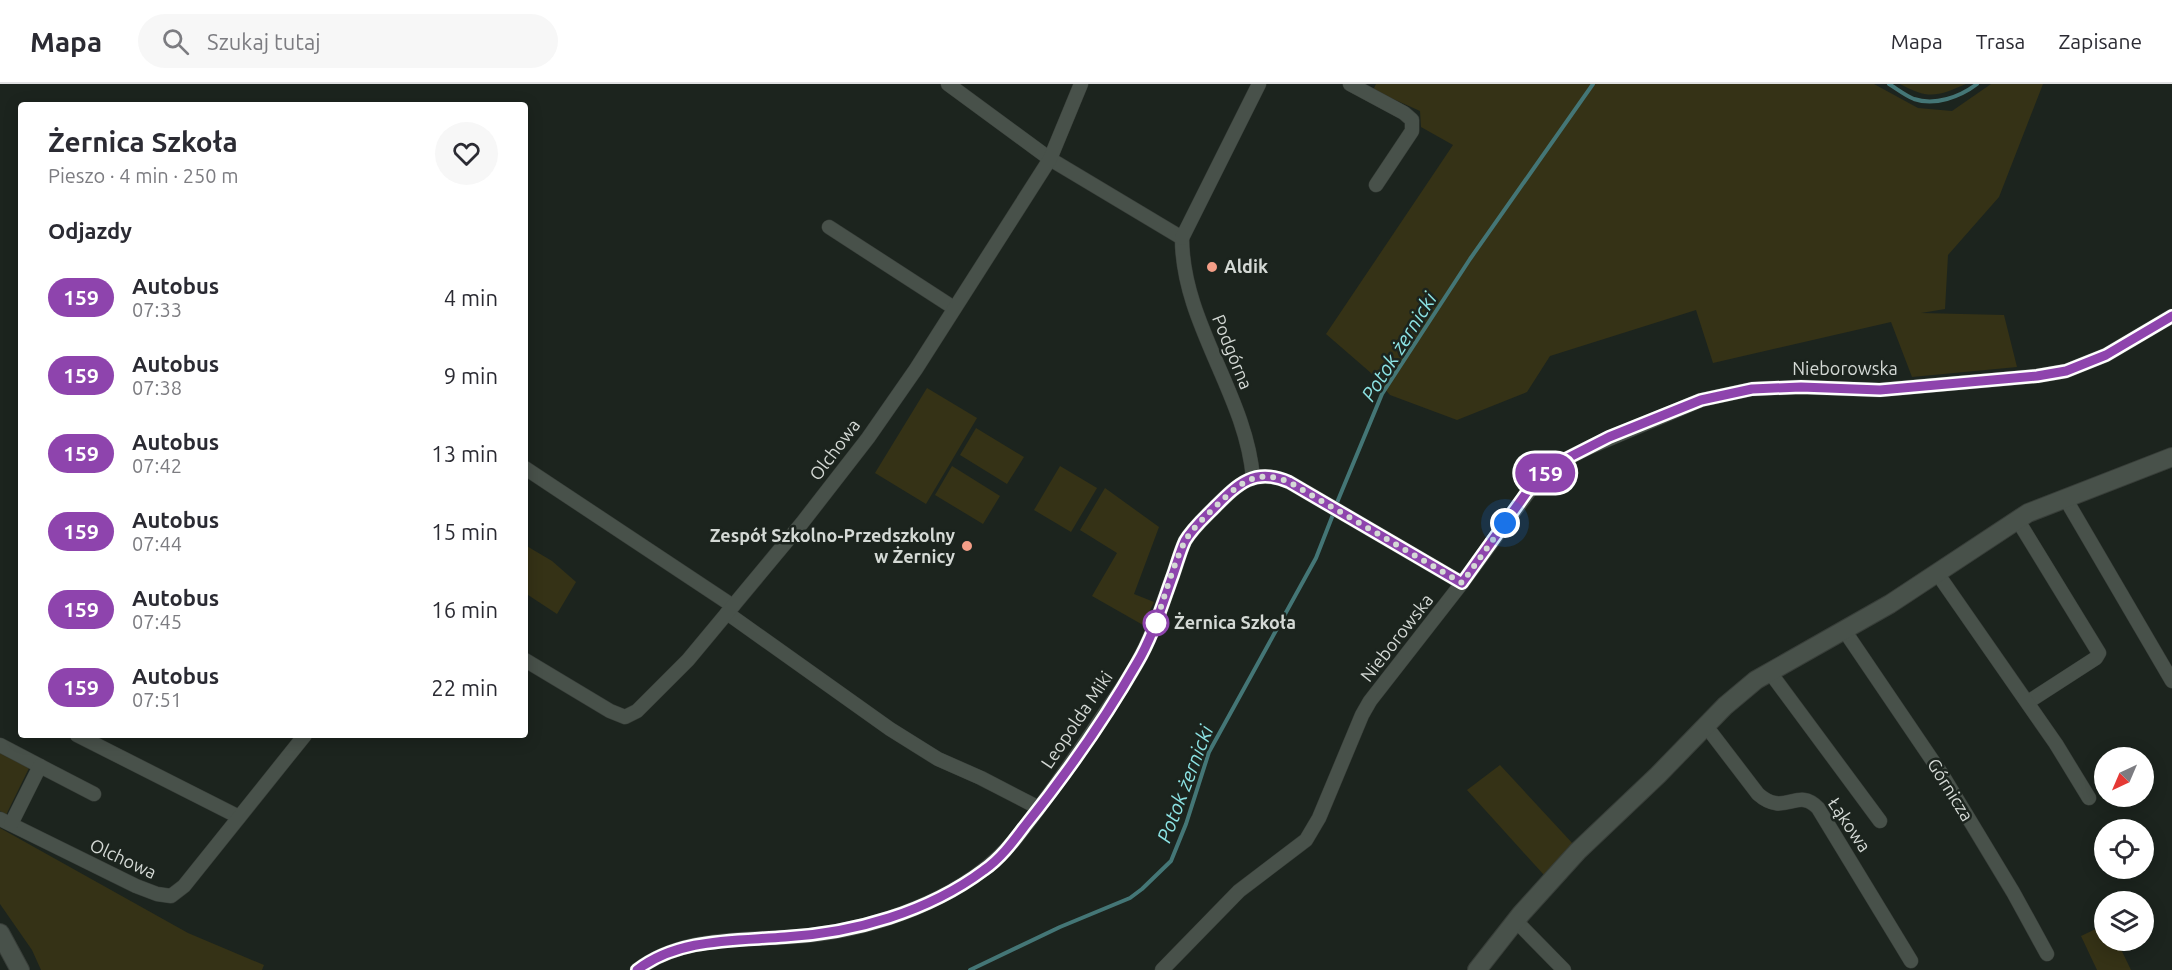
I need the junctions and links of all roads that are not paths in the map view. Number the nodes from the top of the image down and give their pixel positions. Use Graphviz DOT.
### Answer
graph roads {
  1 [pos="948,84"];
  2 [pos="1081,84"];
  3 [pos="1259,84"];
  4 [pos="1350,84"];
  5 [pos="1050,159"];
  6 [pos="1376,185"];
  7 [pos="829,226"];
  8 [pos="1182,238"];
  9 [pos="954,308"];
  10 [pos="2172,316"];
  11 [pos="2172,457"];
  12 [pos="528,470"];
  13 [pos="1254,478"];
  14 [pos="2065,498"];
  15 [pos="2017,519"];
  16 [pos="1937,573"];
  17 [pos="1462,583"];
  18 [pos="730,609"];
  19 [pos="1844,630"];
  20 [pos="528,662"];
  21 [pos="1769,671"];
  22 [pos="2172,681"];
  23 [pos="2028,702"];
  24 [pos="1706,726"];
  25 [pos="83,738"];
  26 [pos="303,738"];
  27 [pos="0,744"];
  28 [pos="40,766"];
  29 [pos="94,794"];
  30 [pos="2090,798"];
  31 [pos="1040,808"];
  32 [pos="239,817"];
  33 [pos="5,821"];
  34 [pos="1880,821"];
  35 [pos="1516,921"];
  36 [pos="0,933"];
  37 [pos="2047,954"];
  38 [pos="1911,962"];
  39 [pos="21,970"];
  40 [pos="637,970"];
  41 [pos="1162,970"];
  42 [pos="1479,970"];
  43 [pos="1564,970"];
  1 -- 5 [label="street"];
  2 -- 5 [label="street, Olchowa"];
  3 -- 8 [label="street"];
  4 -- 6 [label="street"];
  5 -- 8 [label="street"];
  5 -- 9 [label="street, Olchowa"];
  7 -- 9 [label="street"];
  8 -- 13 [label="street, Podgórna"];
  9 -- 18 [label="street, Olchowa"];
  10 -- 17 [label="street, Nieborowska"];
  11 -- 14 [label="street"];
  12 -- 18 [label="street"];
  13 -- 17 [label="street"];
  13 -- 31 [label="street, Leopolda Miki"];
  14 -- 15 [label="street"];
  14 -- 22 [label="street"];
  15 -- 16 [label="street"];
  15 -- 23 [label="street"];
  16 -- 19 [label="street"];
  16 -- 23 [label="street"];
  17 -- 41 [label="street, Nieborowska"];
  18 -- 20 [label="street, Olchowa"];
  18 -- 31 [label="street"];
  19 -- 21 [label="street"];
  19 -- 37 [label="street, Górnicza"];
  21 -- 24 [label="street"];
  21 -- 34 [label="street"];
  23 -- 30 [label="street"];
  24 -- 35 [label="street"];
  24 -- 38 [label="street, Łąkowa"];
  25 -- 32 [label="street"];
  26 -- 32 [label="street, Olchowa"];
  27 -- 28 [label="street"];
  28 -- 29 [label="street"];
  28 -- 33 [label="street"];
  31 -- 40 [label="street, Leopolda Miki"];
  32 -- 33 [label="street, Olchowa"];
  35 -- 42 [label="street"];
  35 -- 43 [label="street"];
  36 -- 39 [label="street"];
}
